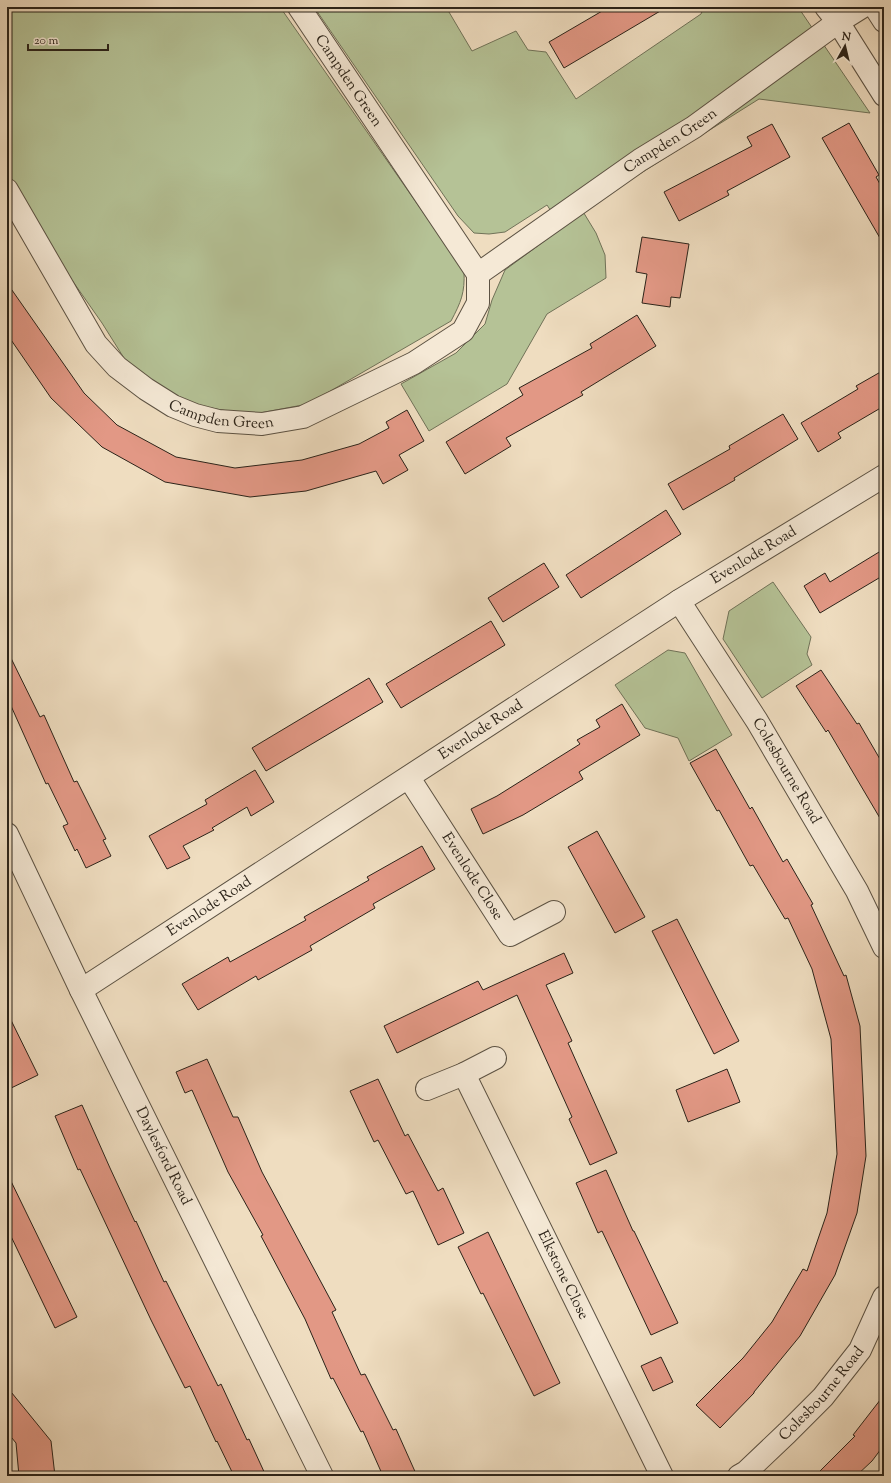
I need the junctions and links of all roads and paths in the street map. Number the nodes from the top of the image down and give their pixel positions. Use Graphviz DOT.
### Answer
graph roads {
  1 [pos="299,7"];
  2 [pos="862,7"];
  3 [pos="875,7"];
  4 [pos="832,14"];
  5 [pos="884,21"];
  6 [pos="884,95"];
  7 [pos="7,190"];
  8 [pos="478,274"];
  9 [pos="884,476"];
  10 [pos="679,601"];
  11 [pos="409,778"];
  12 [pos="7,834"];
  13 [pos="554,912"];
  14 [pos="884,947"];
  15 [pos="82,990"];
  16 [pos="496,1058"];
  17 [pos="464,1074"];
  18 [pos="427,1089"];
  19 [pos="884,1297"];
  20 [pos="322,1476"];
  21 [pos="662,1476"];
  22 [pos="739,1476"];
  1 -- 8 [label="street, Campden Green"];
  2 -- 4 [label="street, Campden Green"];
  3 -- 5 [label="street"];
  4 -- 6 [label="street"];
  4 -- 8 [label="street, Campden Green"];
  7 -- 8 [label="street, Campden Green"];
  9 -- 10 [label="street, Evenlode Road"];
  10 -- 11 [label="street, Evenlode Road"];
  10 -- 14 [label="street, Colesbourne Road"];
  11 -- 13 [label="street, Evenlode Close"];
  11 -- 15 [label="street, Evenlode Road"];
  12 -- 15 [label="street, Daylesford Road"];
  15 -- 20 [label="street, Daylesford Road"];
  16 -- 17 [label="street"];
  17 -- 18 [label="street"];
  17 -- 21 [label="street, Elkstone Close"];
  19 -- 22 [label="street, Colesbourne Road"];
}
